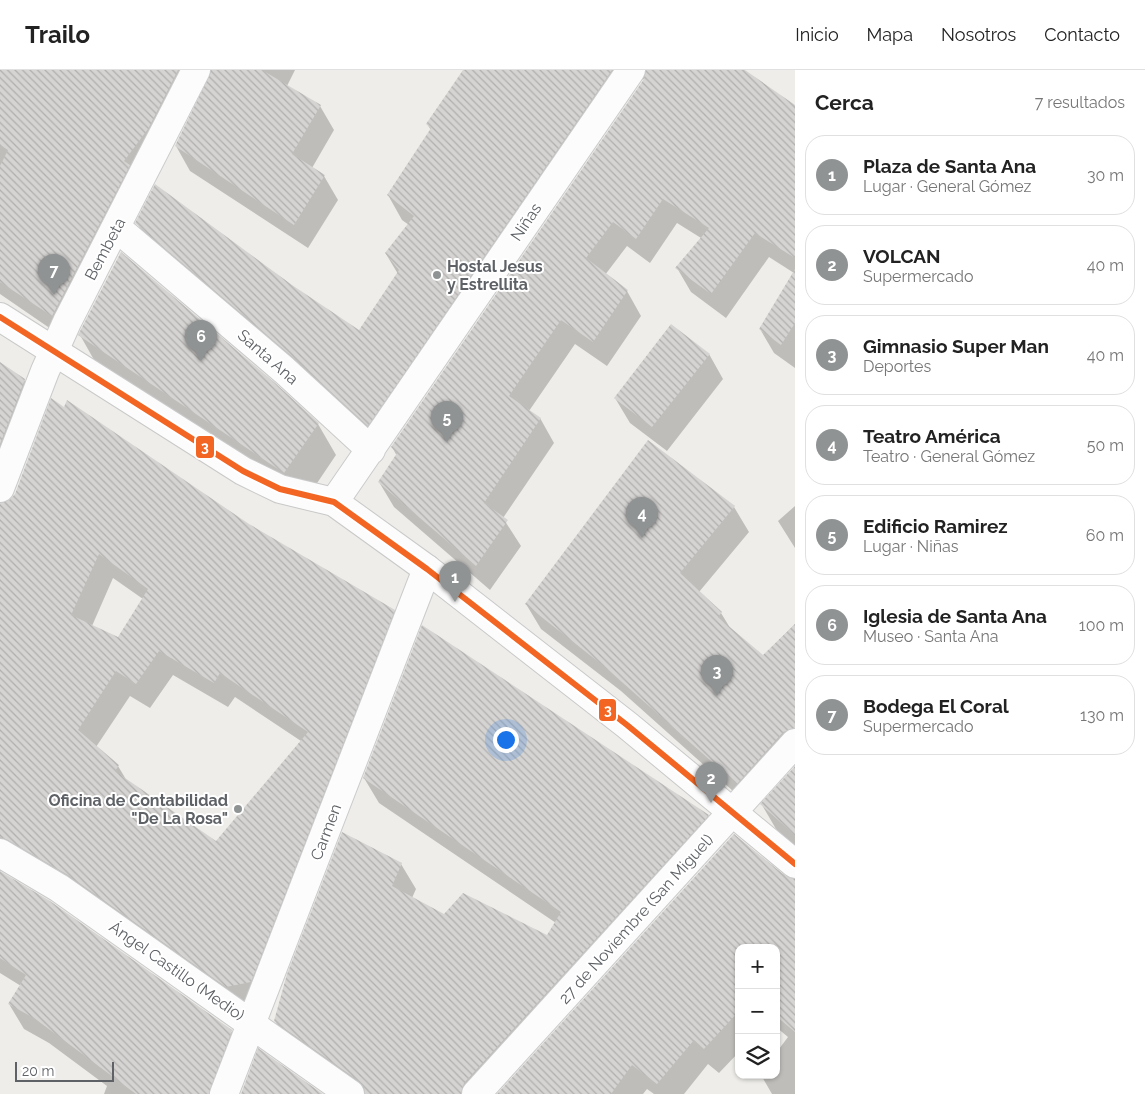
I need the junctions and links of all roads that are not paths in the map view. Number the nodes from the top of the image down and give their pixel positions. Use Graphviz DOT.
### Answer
graph roads {
  1 [pos="196,70"];
  2 [pos="631,70"];
  3 [pos="117,228"];
  4 [pos="0,317"];
  5 [pos="54,353"];
  6 [pos="371,450"];
  7 [pos="0,488"];
  8 [pos="334,502"];
  9 [pos="427,569"];
  10 [pos="795,743"];
  11 [pos="733,812"];
  12 [pos="0,853"];
  13 [pos="795,864"];
  14 [pos="252,1023"];
  15 [pos="224,1094"];
  16 [pos="350,1094"];
  17 [pos="476,1094"];
  1 -- 3 [label="street, Bembeta"];
  2 -- 6 [label="street, Niñas"];
  3 -- 5 [label="street, Bembeta"];
  3 -- 6 [label="street, Santa Ana"];
  4 -- 5 [label="street"];
  5 -- 7 [label="street, Bembeta"];
  5 -- 8 [label="street"];
  6 -- 8 [label="street, Niñas"];
  8 -- 9 [label="street"];
  9 -- 11 [label="street"];
  9 -- 14 [label="street, Carmen"];
  10 -- 11 [label="street, 27 de Noviembre (San Miguel)"];
  11 -- 13 [label="street"];
  11 -- 17 [label="street, 27 de Noviembre (San Miguel)"];
  12 -- 14 [label="street, Ángel Castillo (Medio)"];
  14 -- 15 [label="street, Carmen"];
  14 -- 16 [label="street, Ángel Castillo (Medio)"];
}
